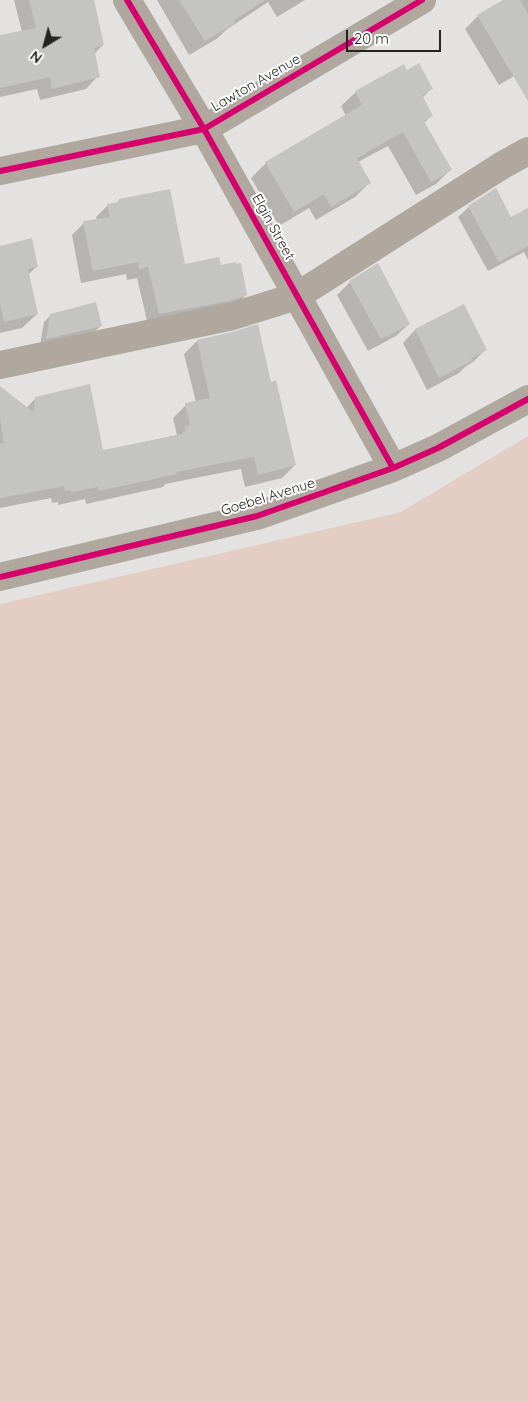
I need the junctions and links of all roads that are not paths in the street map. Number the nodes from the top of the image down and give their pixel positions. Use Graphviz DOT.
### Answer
graph roads {
  1 [pos="127,0"];
  2 [pos="422,0"];
  3 [pos="204,129"];
  4 [pos="528,151"];
  5 [pos="0,171"];
  6 [pos="298,296"];
  7 [pos="0,365"];
  8 [pos="528,399"];
  9 [pos="393,468"];
  10 [pos="0,577"];
  1 -- 3 [label="street, Elgin Street"];
  2 -- 3 [label="street, Lawton Avenue"];
  3 -- 5 [label="street, Lawton Avenue"];
  3 -- 6 [label="street, Elgin Street"];
  4 -- 6 [label="street"];
  6 -- 7 [label="street"];
  6 -- 9 [label="street, Elgin Street"];
  8 -- 9 [label="street, Goebel Avenue"];
  9 -- 10 [label="street, Goebel Avenue"];
}
